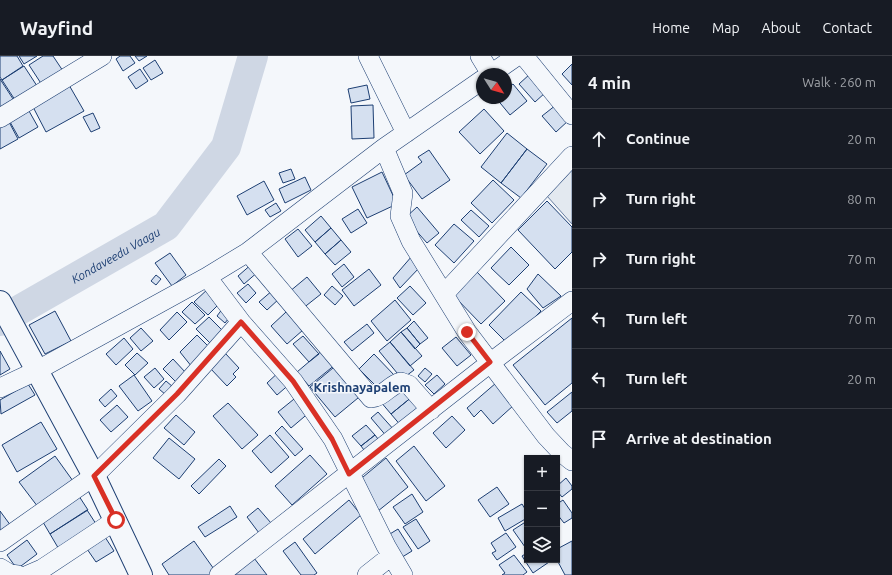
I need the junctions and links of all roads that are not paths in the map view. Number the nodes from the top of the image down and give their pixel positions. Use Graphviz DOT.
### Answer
graph roads {
  1 [pos="102,56"];
  2 [pos="368,56"];
  3 [pos="480,56"];
  4 [pos="517,56"];
  5 [pos="524,56"];
  6 [pos="476,84"];
  7 [pos="572,115"];
  8 [pos="0,118"];
  9 [pos="406,133"];
  10 [pos="384,148"];
  11 [pos="572,156"];
  12 [pos="248,252"];
  13 [pos="207,277"];
  14 [pos="444,294"];
  15 [pos="572,301"];
  16 [pos="0,302"];
  17 [pos="241,322"];
  18 [pos="490,362"];
  19 [pos="36,371"];
  20 [pos="0,388"];
  21 [pos="431,410"];
  22 [pos="568,453"];
  23 [pos="349,474"];
  24 [pos="94,476"];
  25 [pos="116,520"];
  26 [pos="0,542"];
  27 [pos="391,556"];
  28 [pos="0,568"];
  29 [pos="18,575"];
  30 [pos="28,575"];
  31 [pos="141,575"];
  32 [pos="219,575"];
  33 [pos="367,575"];
  34 [pos="403,575"];
  1 -- 8 [label="street"];
  2 -- 9 [label="street"];
  3 -- 4 [label="street"];
  5 -- 7 [label="street"];
  6 -- 9 [label="street"];
  9 -- 10 [label="street"];
  10 -- 12 [label="street"];
  10 -- 14 [label="street"];
  11 -- 14 [label="street"];
  12 -- 13 [label="street"];
  12 -- 21 [label="street"];
  13 -- 17 [label="street"];
  13 -- 19 [label="street"];
  14 -- 18 [label="street"];
  15 -- 18 [label="street"];
  16 -- 19 [label="main road"];
  17 -- 23 [label="street"];
  17 -- 24 [label="street"];
  18 -- 21 [label="street"];
  18 -- 22 [label="street"];
  19 -- 20 [label="street"];
  19 -- 24 [label="main road"];
  21 -- 23 [label="street"];
  23 -- 27 [label="street"];
  23 -- 32 [label="street"];
  24 -- 25 [label="main road"];
  24 -- 26 [label="street"];
  25 -- 30 [label="street"];
  25 -- 31 [label="main road"];
  27 -- 33 [label="street"];
  27 -- 34 [label="street"];
  28 -- 29 [label="street"];
}
